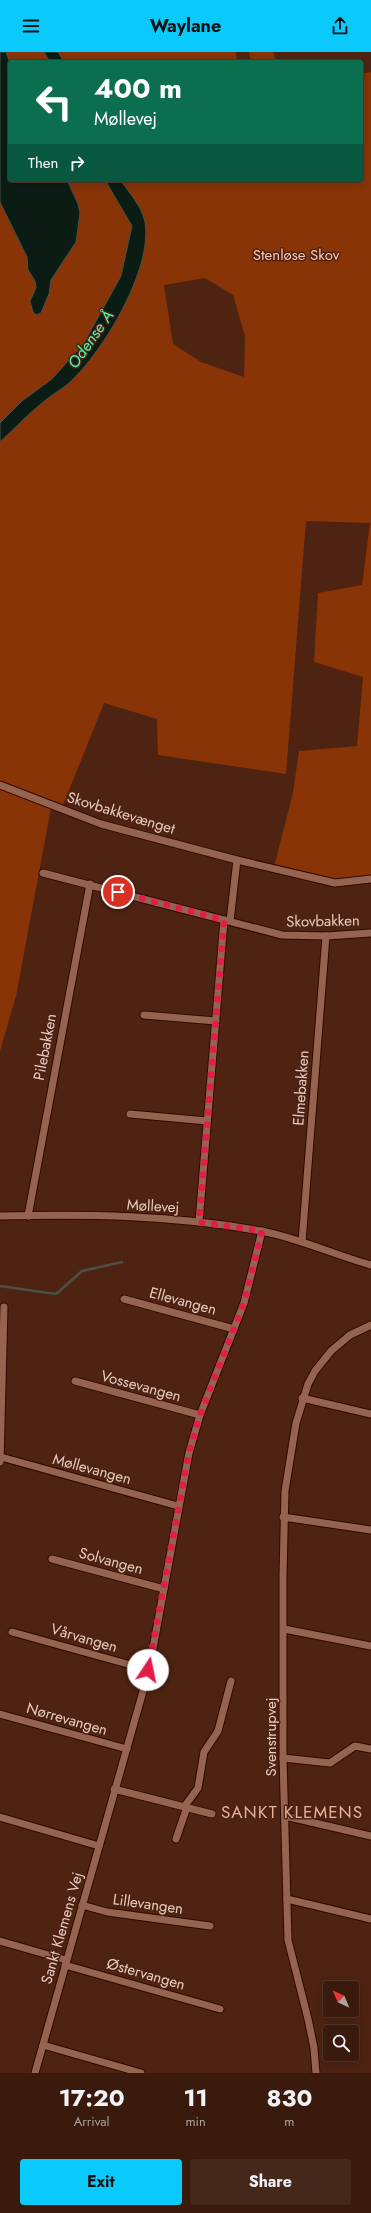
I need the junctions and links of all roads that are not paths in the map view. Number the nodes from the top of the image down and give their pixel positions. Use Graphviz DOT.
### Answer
graph roads {
  1 [pos="0,785"];
  2 [pos="237,860"];
  3 [pos="43,873"];
  4 [pos="371,879"];
  5 [pos="90,884"];
  6 [pos="227,921"];
  7 [pos="371,933"];
  8 [pos="326,936"];
  9 [pos="144,1015"];
  10 [pos="216,1021"];
  11 [pos="130,1114"];
  12 [pos="207,1121"];
  13 [pos="0,1216"];
  14 [pos="28,1216"];
  15 [pos="199,1222"];
  16 [pos="262,1231"];
  17 [pos="302,1242"];
  18 [pos="371,1265"];
  19 [pos="124,1299"];
  20 [pos="4,1307"];
  21 [pos="371,1325"];
  22 [pos="234,1329"];
  23 [pos="75,1381"];
  24 [pos="302,1398"];
  25 [pos="371,1414"];
  26 [pos="200,1415"];
  27 [pos="0,1457"];
  28 [pos="0,1462"];
  29 [pos="178,1506"];
  30 [pos="283,1517"];
  31 [pos="371,1530"];
  32 [pos="52,1559"];
  33 [pos="164,1589"];
  34 [pos="284,1629"];
  35 [pos="12,1632"];
  36 [pos="371,1646"];
  37 [pos="148,1670"];
  38 [pos="231,1681"];
  39 [pos="0,1714"];
  40 [pos="126,1749"];
  41 [pos="371,1750"];
  42 [pos="284,1758"];
  43 [pos="114,1790"];
  44 [pos="185,1807"];
  45 [pos="212,1814"];
  46 [pos="284,1816"];
  47 [pos="0,1818"];
  48 [pos="371,1836"];
  49 [pos="176,1839"];
  50 [pos="99,1846"];
  51 [pos="287,1899"];
  52 [pos="82,1905"];
  53 [pos="371,1919"];
  54 [pos="210,1926"];
  55 [pos="0,1941"];
  56 [pos="65,1963"];
  57 [pos="220,2009"];
  58 [pos="43,2045"];
  59 [pos="35,2073"];
  60 [pos="141,2073"];
  61 [pos="316,2073"];
  1 -- 2 [label="street, Skovbakkevænget"];
  2 -- 4 [label="street, Skovbakkevænget"];
  2 -- 6 [label="street"];
  3 -- 5 [label="street, Skovbakken"];
  5 -- 6 [label="street, Skovbakken"];
  5 -- 14 [label="street, Pilebakken"];
  6 -- 8 [label="street, Skovbakken"];
  6 -- 10 [label="street"];
  7 -- 8 [label="street, Skovbakken"];
  8 -- 17 [label="street, Elmebakken"];
  9 -- 10 [label="street"];
  10 -- 12 [label="street"];
  11 -- 12 [label="street"];
  12 -- 15 [label="street"];
  13 -- 14 [label="street, Møllevej"];
  14 -- 15 [label="street, Møllevej"];
  15 -- 16 [label="street, Møllevej"];
  16 -- 17 [label="street, Møllevej"];
  16 -- 22 [label="street, Sankt Klemens Vej"];
  17 -- 18 [label="street, Møllevej"];
  19 -- 22 [label="street, Ellevangen"];
  20 -- 27 [label="street"];
  21 -- 24 [label="street, Svenstrupvej"];
  22 -- 26 [label="street, Sankt Klemens Vej"];
  23 -- 26 [label="street, Vossevangen"];
  24 -- 25 [label="street"];
  24 -- 30 [label="street, Svenstrupvej"];
  26 -- 29 [label="street, Sankt Klemens Vej"];
  27 -- 28 [label="street"];
  27 -- 29 [label="street, Møllevangen"];
  29 -- 33 [label="street, Sankt Klemens Vej"];
  30 -- 31 [label="street"];
  30 -- 34 [label="street, Svenstrupvej"];
  32 -- 33 [label="street, Solvangen"];
  33 -- 37 [label="street, Sankt Klemens Vej"];
  34 -- 36 [label="street"];
  34 -- 42 [label="street, Svenstrupvej"];
  35 -- 37 [label="street, Vårvangen"];
  37 -- 40 [label="street, Sankt Klemens Vej"];
  38 -- 44 [label="street"];
  39 -- 40 [label="street, Nørrevangen"];
  40 -- 43 [label="street, Sankt Klemens Vej"];
  41 -- 42 [label="street"];
  42 -- 46 [label="street, Svenstrupvej"];
  43 -- 44 [label="street"];
  43 -- 50 [label="street, Sankt Klemens Vej"];
  44 -- 45 [label="street"];
  44 -- 49 [label="street"];
  46 -- 48 [label="street"];
  46 -- 51 [label="street, Svenstrupvej"];
  47 -- 50 [label="street"];
  50 -- 52 [label="street, Sankt Klemens Vej"];
  51 -- 53 [label="street"];
  51 -- 61 [label="street, Svenstrupvej"];
  52 -- 54 [label="street, Lillevangen"];
  52 -- 56 [label="street, Sankt Klemens Vej"];
  55 -- 56 [label="street, Østervangen"];
  56 -- 57 [label="street, Østervangen"];
  56 -- 58 [label="street, Sankt Klemens Vej"];
  58 -- 59 [label="street, Sankt Klemens Vej"];
  58 -- 60 [label="street"];
}
